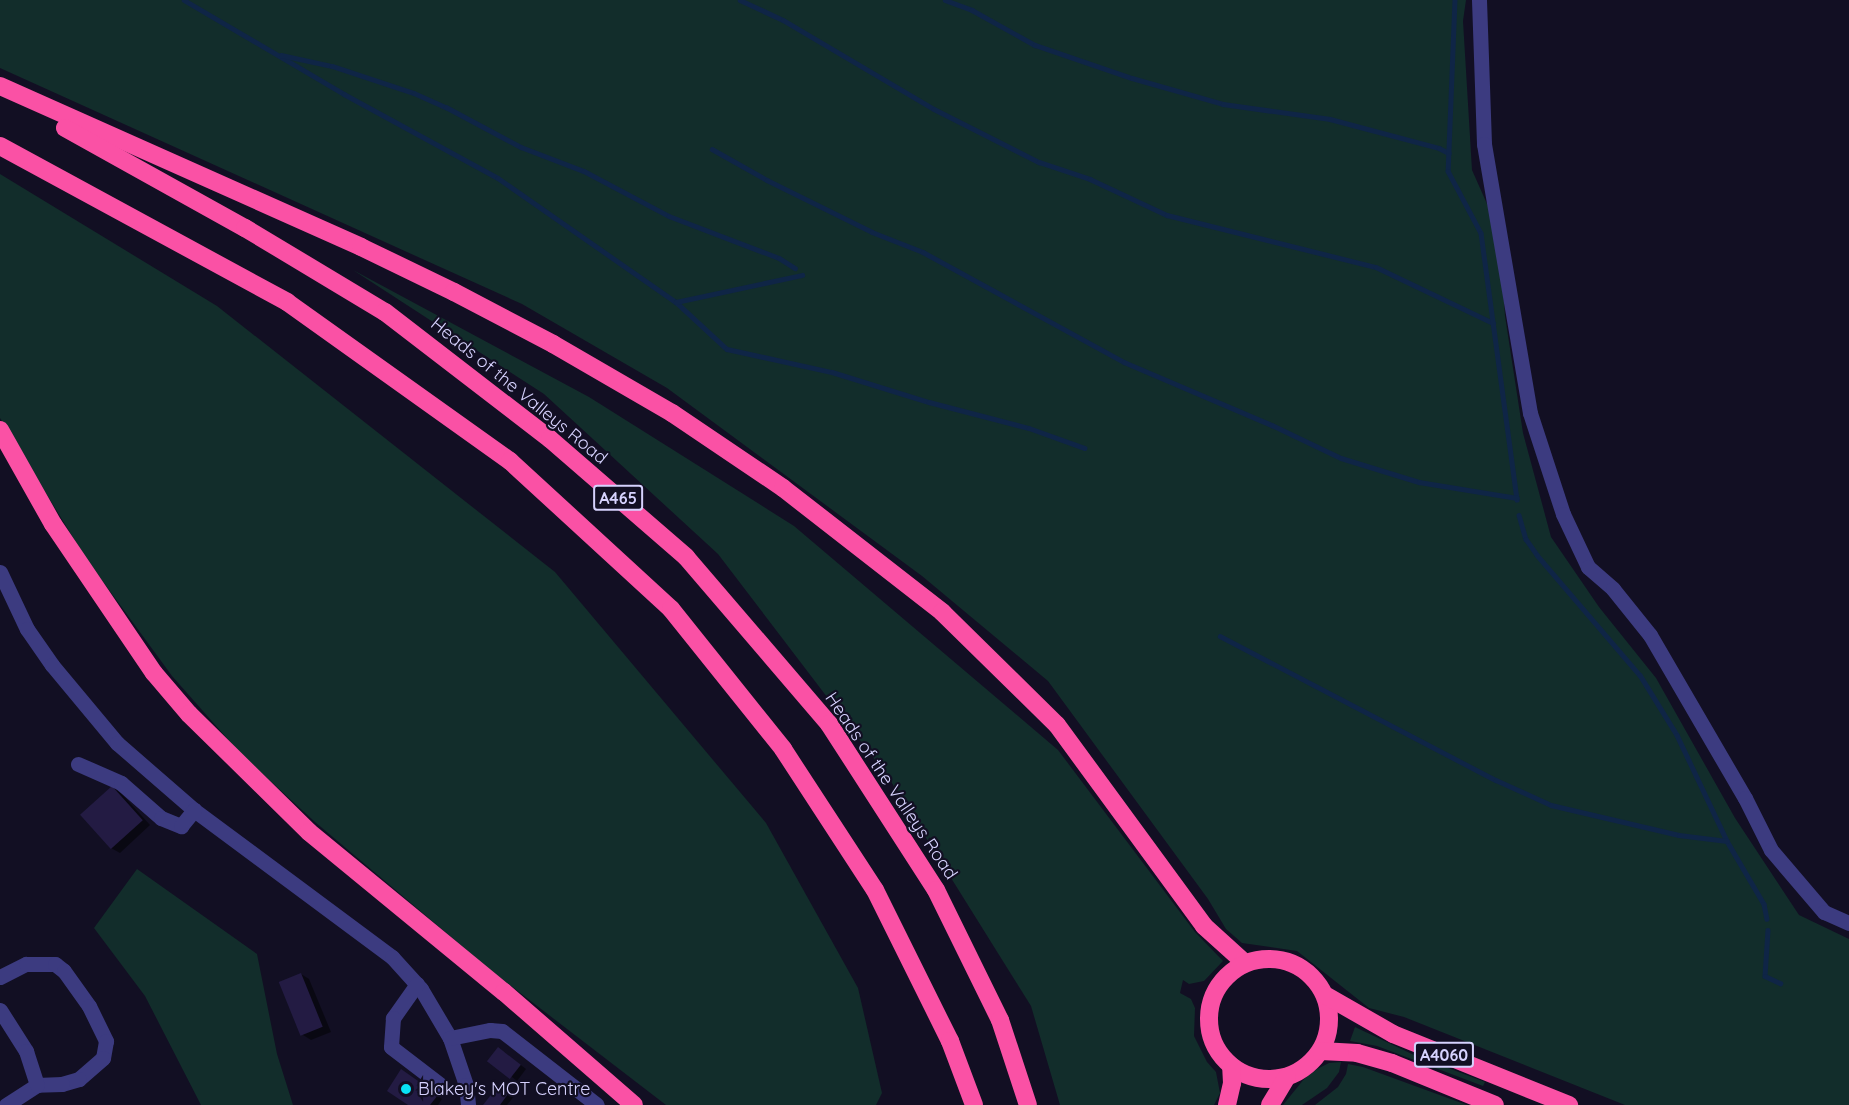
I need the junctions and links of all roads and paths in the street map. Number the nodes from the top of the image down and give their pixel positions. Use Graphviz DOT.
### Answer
graph roads {
  1 [pos="1479,0"];
  2 [pos="0,86"];
  3 [pos="0,93"];
  4 [pos="0,146"];
  5 [pos="0,430"];
  6 [pos="0,572"];
  7 [pos="78,764"];
  8 [pos="194,810"];
  9 [pos="1849,923"];
  10 [pos="1245,963"];
  11 [pos="0,977"];
  12 [pos="417,984"];
  13 [pos="1324,995"];
  14 [pos="0,1010"];
  15 [pos="450,1038"];
  16 [pos="1321,1051"];
  17 [pos="1231,1066"];
  18 [pos="1287,1077"];
  19 [pos="37,1085"];
  20 [pos="442,1086"];
  21 [pos="6,1105"];
  22 [pos="468,1105"];
  23 [pos="597,1105"];
  24 [pos="634,1105"];
  25 [pos="974,1105"];
  26 [pos="1028,1105"];
  27 [pos="1227,1105"];
  28 [pos="1270,1105"];
  29 [pos="1495,1105"];
  30 [pos="1569,1105"];
  1 -- 9 [label="street"];
  2 -- 10 [label="highway"];
  3 -- 26 [label="highway, Heads of the Valleys Road / A465"];
  4 -- 25 [label="highway, A465"];
  5 -- 24 [label="highway"];
  6 -- 8 [label="street"];
  7 -- 8 [label="street"];
  8 -- 12 [label="street"];
  10 -- 13 [label="highway"];
  10 -- 17 [label="highway"];
  11 -- 19 [label="street"];
  12 -- 15 [label="street"];
  12 -- 20 [label="street"];
  13 -- 16 [label="highway"];
  13 -- 30 [label="highway, A4060"];
  14 -- 19 [label="street"];
  15 -- 22 [label="street"];
  15 -- 23 [label="street"];
  16 -- 18 [label="highway"];
  16 -- 29 [label="highway, A4060"];
  17 -- 18 [label="highway"];
  17 -- 27 [label="highway"];
  18 -- 28 [label="highway"];
  19 -- 21 [label="street"];
}
